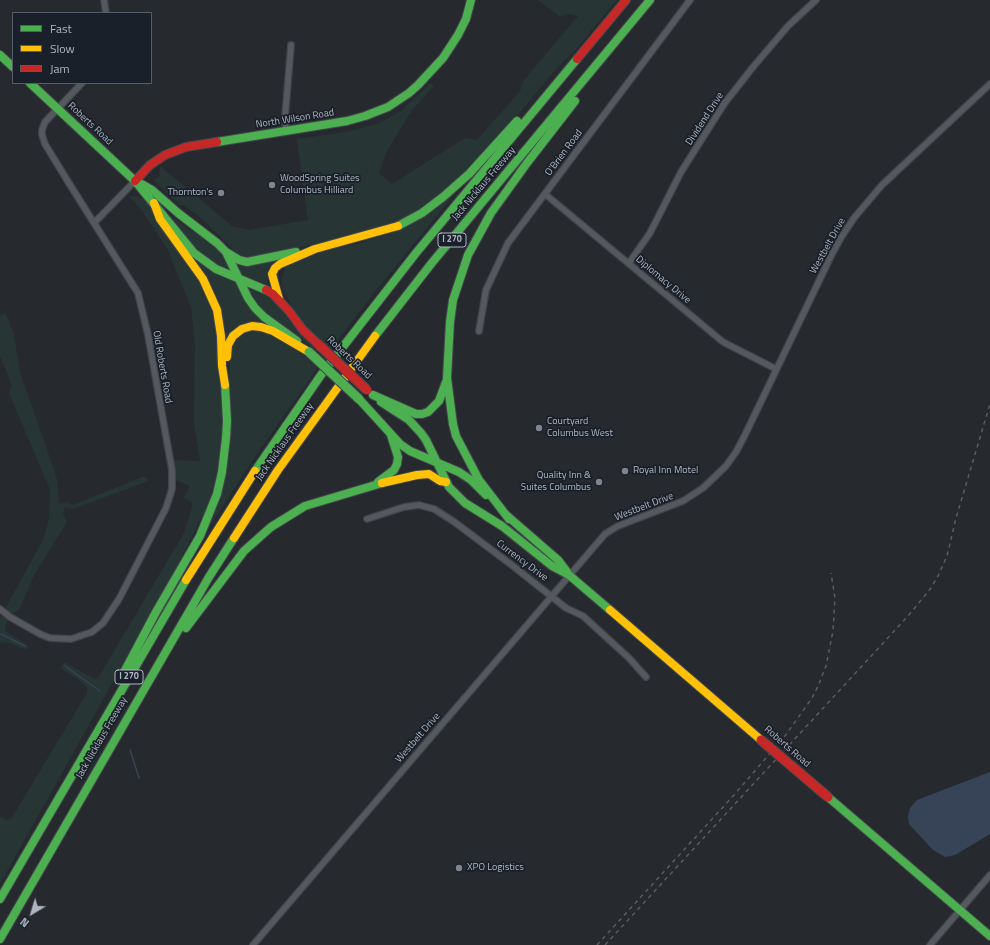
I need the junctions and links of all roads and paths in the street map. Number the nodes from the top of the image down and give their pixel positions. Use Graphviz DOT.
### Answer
graph roads {
  1 [pos="104,0"];
  2 [pos="471,0"];
  3 [pos="626,0"];
  4 [pos="650,0"];
  5 [pos="690,0"];
  6 [pos="816,0"];
  7 [pos="106,12"];
  8 [pos="635,18"];
  9 [pos="291,45"];
  10 [pos="584,50"];
  11 [pos="0,55"];
  12 [pos="12,66"];
  13 [pos="31,84"];
  14 [pos="81,84"];
  15 [pos="990,84"];
  16 [pos="58,109"];
  17 [pos="286,131"];
  18 [pos="136,181"];
  19 [pos="545,194"];
  20 [pos="154,203"];
  21 [pos="94,223"];
  22 [pos="316,249"];
  23 [pos="226,252"];
  24 [pos="629,263"];
  25 [pos="238,278"];
  26 [pos="279,299"];
  27 [pos="479,331"];
  28 [pos="309,352"];
  29 [pos="776,369"];
  30 [pos="224,375"];
  31 [pos="447,378"];
  32 [pos="370,392"];
  33 [pos="391,435"];
  34 [pos="437,462"];
  35 [pos="446,482"];
  36 [pos="373,485"];
  37 [pos="367,519"];
  38 [pos="509,519"];
  39 [pos="569,575"];
  40 [pos="552,596"];
  41 [pos="0,609"];
  42 [pos="150,678"];
  43 [pos="646,678"];
  44 [pos="94,737"];
  45 [pos="990,875"];
  46 [pos="0,899"];
  47 [pos="960,910"];
  48 [pos="1,936"];
  49 [pos="990,936"];
  50 [pos="253,945"];
  51 [pos="930,945"];
  1 -- 7 [label="street"];
  2 -- 17 [label="main road, North Wilson Road"];
  3 -- 10 [label="main road, Jack Nicklaus Freeway / I 270"];
  4 -- 8 [label="main road, Jack Nicklaus Freeway / I 270"];
  5 -- 19 [label="street, O'Brien Road"];
  6 -- 24 [label="street, Dividend Drive"];
  8 -- 31 [label="main road"];
  8 -- 42 [label="main road, Jack Nicklaus Freeway / I 270"];
  9 -- 17 [label="street"];
  10 -- 22 [label="main road"];
  10 -- 44 [label="main road, Jack Nicklaus Freeway / I 270"];
  11 -- 12 [label="main road"];
  13 -- 16 [label="main road, Roberts Road"];
  14 -- 16 [label="street, Old Roberts Road"];
  15 -- 29 [label="street, Westbelt Drive"];
  16 -- 18 [label="main road, Roberts Road"];
  16 -- 21 [label="street, Old Roberts Road"];
  17 -- 18 [label="main road, North Wilson Road"];
  18 -- 20 [label="main road, Roberts Road"];
  18 -- 21 [label="street, North Wilson Road"];
  18 -- 23 [label="main road, Roberts Road"];
  19 -- 24 [label="street, Diplomacy Drive"];
  19 -- 27 [label="street, O'Brien Road"];
  20 -- 25 [label="main road, Roberts Road"];
  20 -- 30 [label="main road"];
  21 -- 41 [label="street, Old Roberts Road"];
  22 -- 23 [label="main road"];
  22 -- 26 [label="main road"];
  23 -- 25 [label="main road, Roberts Road"];
  24 -- 29 [label="street, Diplomacy Drive"];
  25 -- 26 [label="main road, Roberts Road"];
  25 -- 28 [label="main road, Roberts Road"];
  26 -- 32 [label="main road, Roberts Road, bridge"];
  28 -- 30 [label="main road"];
  28 -- 33 [label="main road, Roberts Road, bridge"];
  29 -- 39 [label="street, Westbelt Drive"];
  30 -- 44 [label="main road"];
  31 -- 32 [label="main road"];
  31 -- 38 [label="main road"];
  32 -- 34 [label="main road, Roberts Road"];
  33 -- 34 [label="main road, Roberts Road"];
  33 -- 36 [label="main road"];
  34 -- 35 [label="main road, Roberts Road"];
  34 -- 38 [label="main road, Roberts Road"];
  35 -- 36 [label="main road"];
  35 -- 39 [label="main road, Roberts Road"];
  36 -- 42 [label="main road"];
  37 -- 40 [label="street, Currency Drive"];
  38 -- 39 [label="main road, Roberts Road"];
  39 -- 40 [label="street, Westbelt Drive"];
  39 -- 47 [label="main road, Roberts Road, bridge"];
  40 -- 43 [label="street, Currency Drive"];
  40 -- 50 [label="street, Westbelt Drive"];
  42 -- 48 [label="main road, Jack Nicklaus Freeway / I 270"];
  44 -- 46 [label="main road, Jack Nicklaus Freeway / I 270"];
  45 -- 47 [label="street"];
  47 -- 49 [label="main road, Roberts Road"];
  47 -- 51 [label="street"];
}
